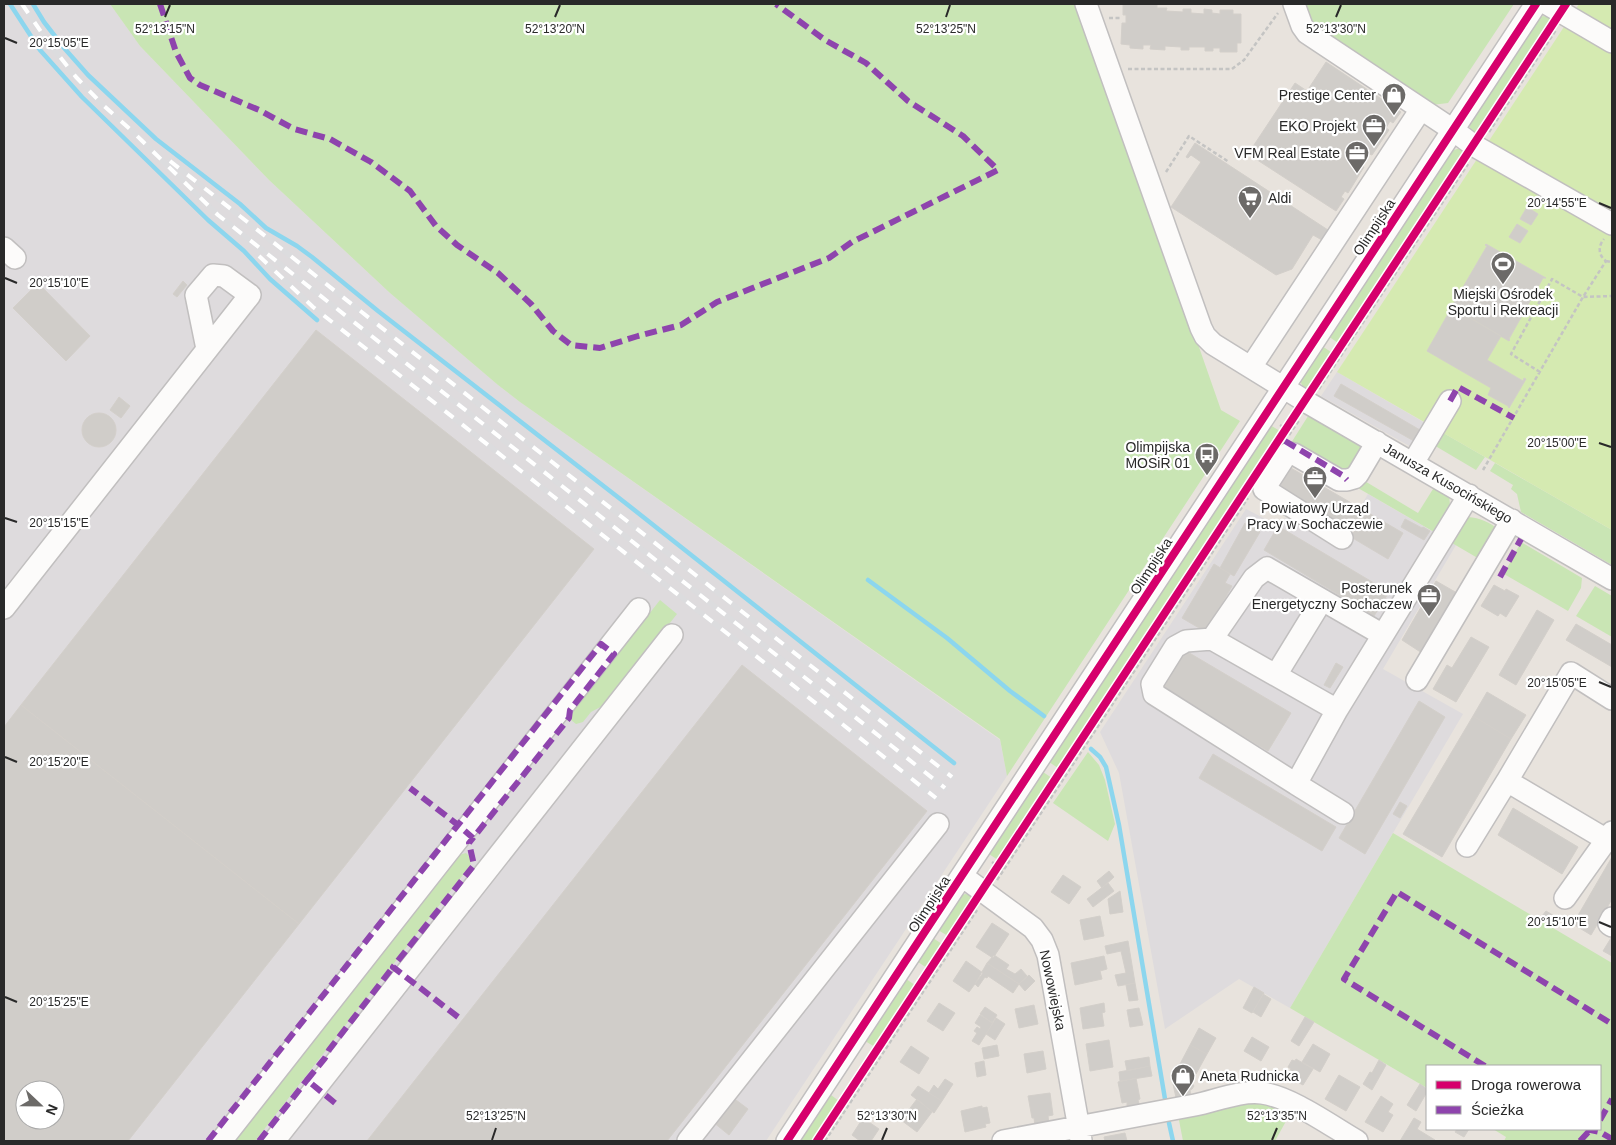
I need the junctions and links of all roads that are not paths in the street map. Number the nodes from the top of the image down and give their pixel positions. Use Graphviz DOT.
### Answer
graph roads {
  1 [pos="1086,4"];
  2 [pos="1536,4"];
  3 [pos="1286,8"];
  4 [pos="1558,10"];
  5 [pos="1612,42"];
  6 [pos="1422,109"];
  7 [pos="1453,130"];
  8 [pos="1609,222"];
  9 [pos="207,349"];
  10 [pos="1251,367"];
  11 [pos="1283,387"];
  12 [pos="1450,401"];
  13 [pos="1377,442"];
  14 [pos="1413,463"];
  15 [pos="1469,495"];
  16 [pos="1512,520"];
  17 [pos="1342,538"];
  18 [pos="1612,579"];
  19 [pos="1322,600"];
  20 [pos="4,608"];
  21 [pos="639,609"];
  22 [pos="672,635"];
  23 [pos="1383,636"];
  24 [pos="1212,639"];
  25 [pos="1276,675"];
  26 [pos="1417,680"];
  27 [pos="1612,699"];
  28 [pos="1337,710"];
  29 [pos="1507,780"];
  30 [pos="1296,784"];
  31 [pos="1343,813"];
  32 [pos="938,824"];
  33 [pos="1610,836"];
  34 [pos="1467,846"];
  35 [pos="962,876"];
  36 [pos="1565,898"];
  37 [pos="1612,918"];
  38 [pos="1612,926"];
  39 [pos="1080,1134"];
  40 [pos="221,1141"];
  41 [pos="274,1141"];
  42 [pos="688,1141"];
  43 [pos="787,1141"];
  44 [pos="1003,1141"];
  45 [pos="1357,1141"];
  1 -- 10 [label="street, Janusza Kusocińskiego"];
  2 -- 7 [label="street, Olimpijska"];
  3 -- 6 [label="street"];
  4 -- 5 [label="street"];
  6 -- 7 [label="street"];
  6 -- 10 [label="street"];
  7 -- 8 [label="street"];
  7 -- 11 [label="street, Olimpijska"];
  9 -- 20 [label="street"];
  10 -- 11 [label="street, Janusza Kusocińskiego"];
  11 -- 13 [label="street, Janusza Kusocińskiego"];
  11 -- 35 [label="street, Olimpijska"];
  12 -- 14 [label="street"];
  13 -- 14 [label="street, Janusza Kusocińskiego"];
  13 -- 17 [label="street"];
  14 -- 15 [label="street, Janusza Kusocińskiego"];
  15 -- 16 [label="street, Janusza Kusocińskiego"];
  15 -- 23 [label="street"];
  16 -- 18 [label="street, Janusza Kusocińskiego"];
  16 -- 26 [label="street"];
  19 -- 23 [label="street"];
  19 -- 24 [label="street"];
  19 -- 25 [label="street"];
  21 -- 40 [label="street"];
  22 -- 41 [label="street"];
  23 -- 28 [label="street"];
  24 -- 25 [label="street"];
  24 -- 30 [label="street"];
  25 -- 28 [label="street"];
  27 -- 29 [label="street"];
  28 -- 30 [label="street"];
  29 -- 33 [label="street"];
  29 -- 34 [label="street"];
  30 -- 31 [label="street"];
  32 -- 42 [label="street"];
  33 -- 36 [label="street"];
  35 -- 39 [label="street, Nowowiejska"];
  35 -- 43 [label="street, Olimpijska"];
  37 -- 38 [label="street"];
  39 -- 44 [label="street"];
  39 -- 45 [label="street"];
}
